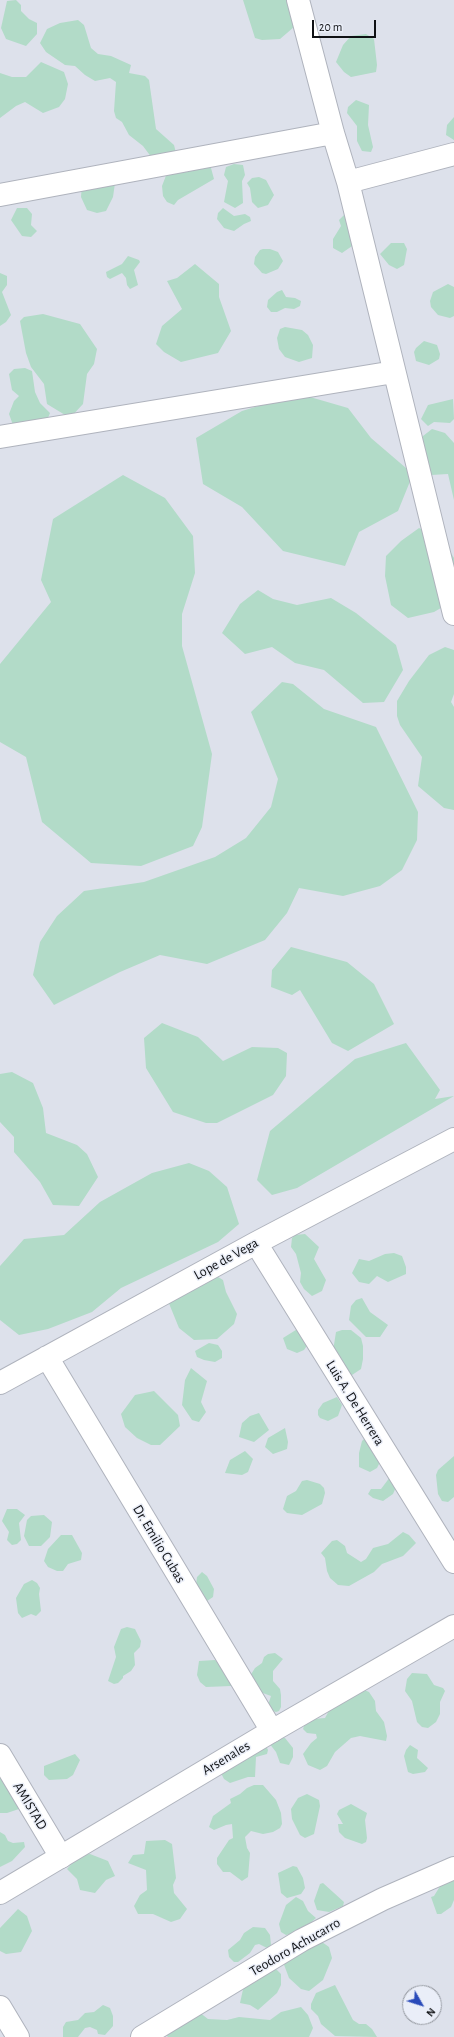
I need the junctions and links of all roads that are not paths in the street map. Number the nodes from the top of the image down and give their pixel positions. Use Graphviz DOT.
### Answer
graph roads {
  1 [pos="298,0"];
  2 [pos="333,133"];
  3 [pos="454,154"];
  4 [pos="348,182"];
  5 [pos="0,195"];
  6 [pos="394,372"];
  7 [pos="0,437"];
  8 [pos="454,614"];
  9 [pos="454,1138"];
  10 [pos="256,1243"];
  11 [pos="47,1357"];
  12 [pos="0,1383"];
  13 [pos="454,1562"];
  14 [pos="454,1626"];
  15 [pos="272,1731"];
  16 [pos="0,1755"];
  17 [pos="61,1856"];
  18 [pos="454,1868"];
  19 [pos="0,1893"];
  20 [pos="0,2007"];
  21 [pos="18,2037"];
  22 [pos="142,2037"];
  1 -- 2 [label="street"];
  2 -- 4 [label="street"];
  2 -- 5 [label="street"];
  3 -- 4 [label="street"];
  4 -- 6 [label="street"];
  6 -- 7 [label="street"];
  6 -- 8 [label="street"];
  9 -- 10 [label="street, Lope de Vega"];
  10 -- 11 [label="street, Lope de Vega"];
  10 -- 13 [label="street, Luis A. De Herrera"];
  11 -- 12 [label="street, Lope de Vega"];
  11 -- 15 [label="street, Dr. Emilio Cubas"];
  14 -- 15 [label="street, Arsenales"];
  15 -- 17 [label="street, Arsenales"];
  16 -- 17 [label="street, AMISTAD"];
  17 -- 19 [label="street, Arsenales"];
  18 -- 22 [label="street, Teodoro Achucarro"];
  20 -- 21 [label="street"];
}
